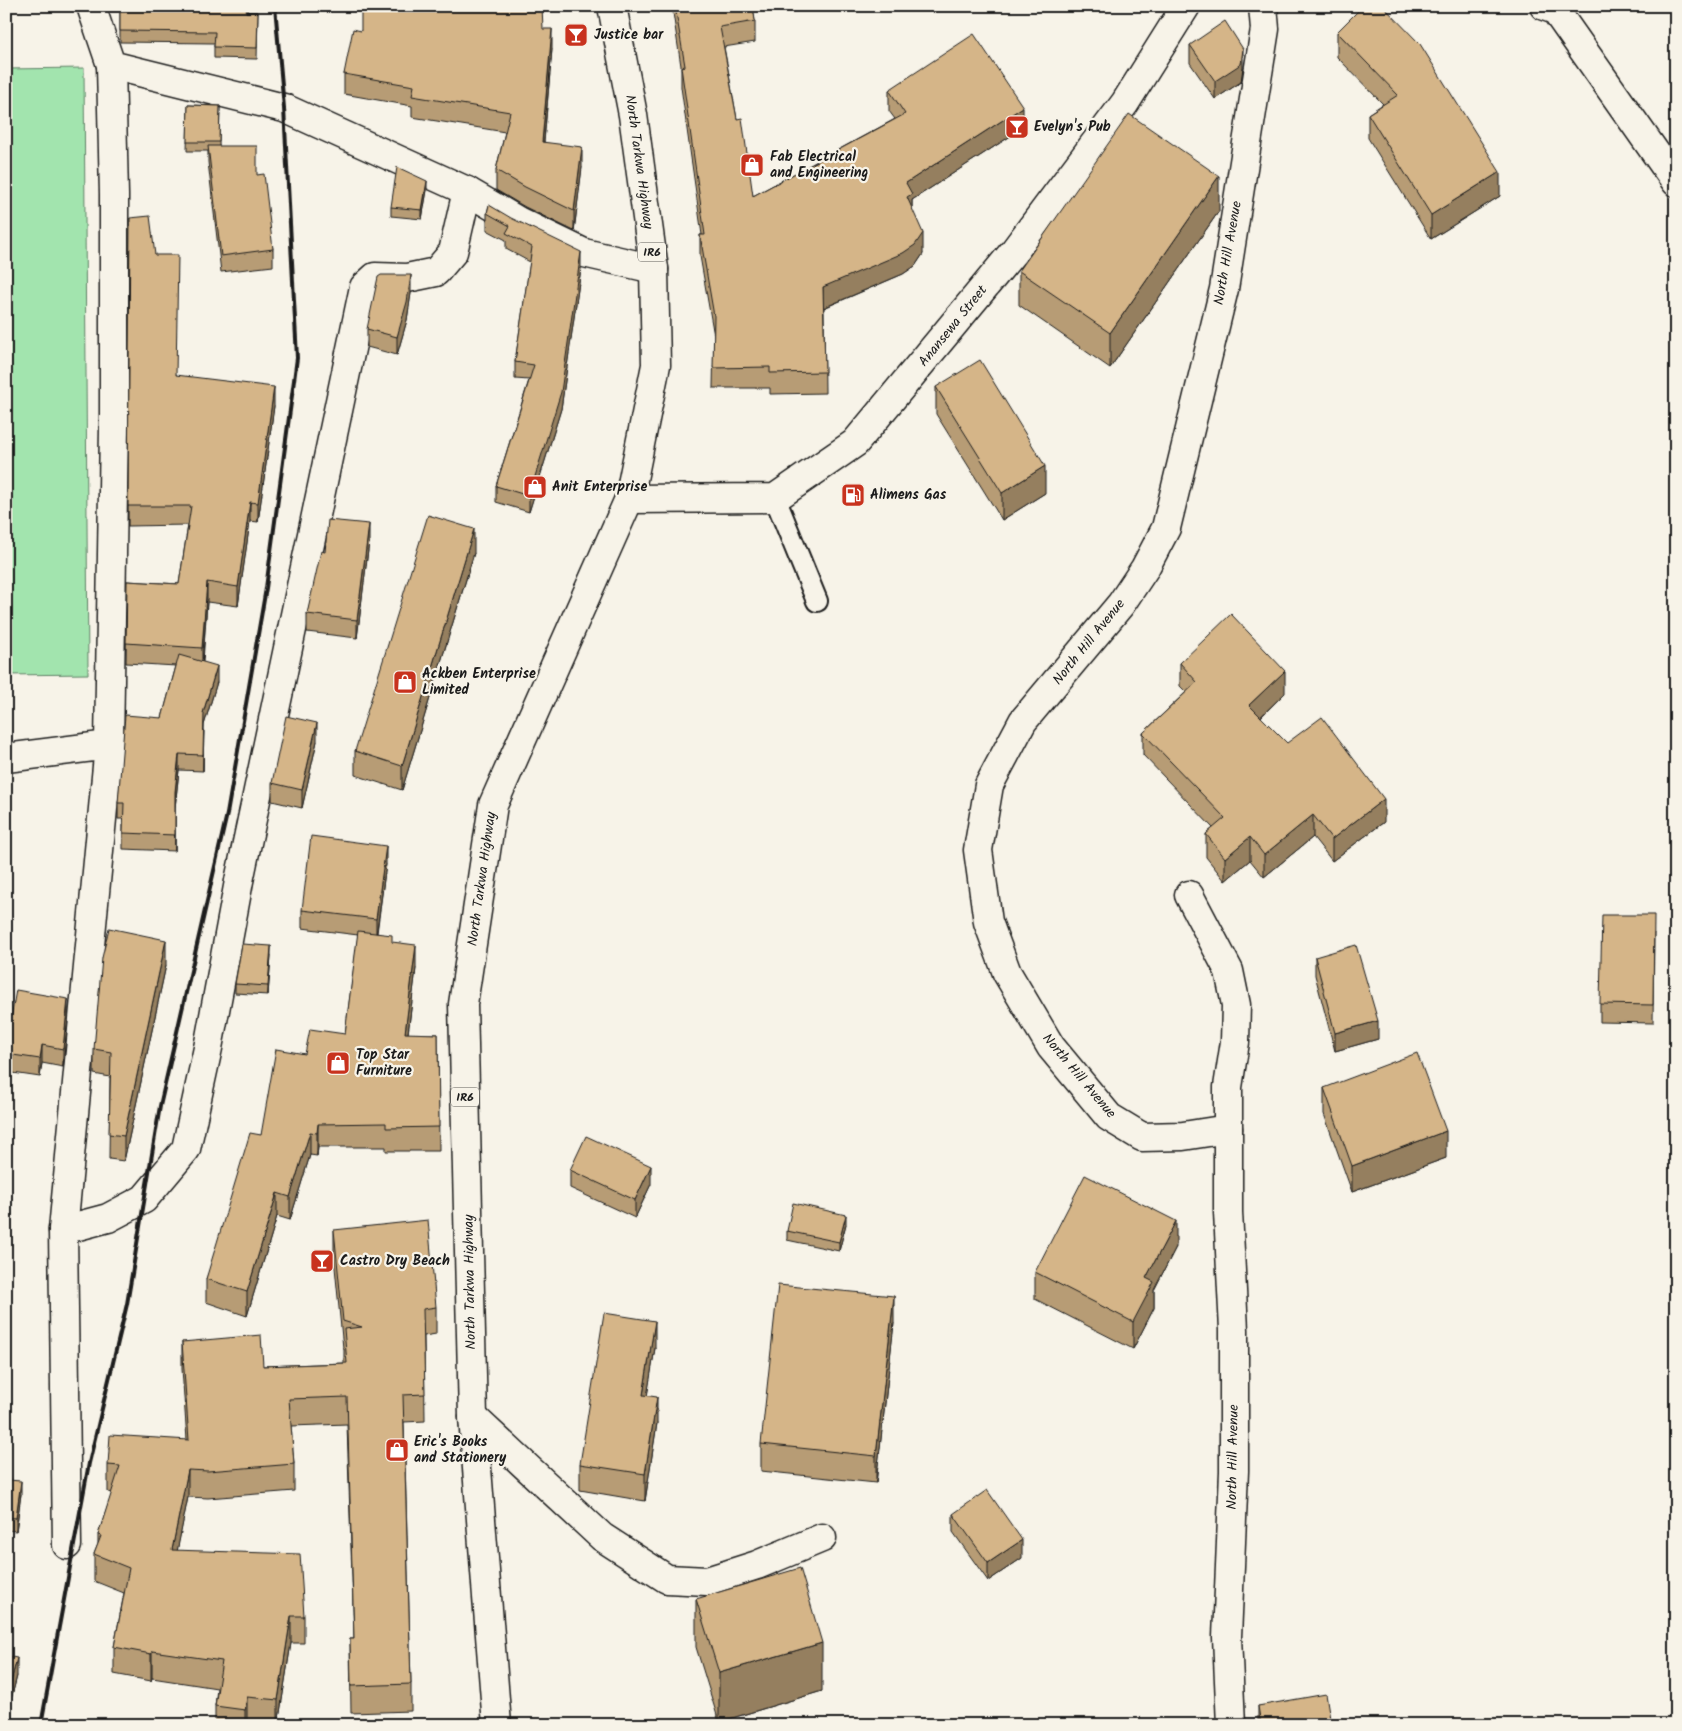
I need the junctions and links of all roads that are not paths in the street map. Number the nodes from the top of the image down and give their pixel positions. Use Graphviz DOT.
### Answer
graph roads {
  1 [pos="92,6"];
  2 [pos="612,6"];
  3 [pos="1186,6"];
  4 [pos="1263,6"];
  5 [pos="1552,8"];
  6 [pos="111,65"];
  7 [pos="1676,182"];
  8 [pos="467,191"];
  9 [pos="654,269"];
  10 [pos="629,498"];
  11 [pos="775,498"];
  12 [pos="817,601"];
  13 [pos="109,745"];
  14 [pos="6,758"];
  15 [pos="1189,895"];
  16 [pos="1228,1128"];
  17 [pos="63,1230"];
  18 [pos="473,1417"];
  19 [pos="822,1538"];
  20 [pos="67,1545"];
  21 [pos="497,1725"];
  22 [pos="1231,1725"];
  1 -- 6 [label="street"];
  2 -- 9 [label="street, North Tarkwa Highway / IR6"];
  3 -- 11 [label="street, Anansewa Street"];
  4 -- 16 [label="street, North Hill Avenue"];
  5 -- 7 [label="street"];
  6 -- 8 [label="street"];
  6 -- 13 [label="street"];
  8 -- 9 [label="street"];
  8 -- 17 [label="street"];
  9 -- 10 [label="street, North Tarkwa Highway / IR6"];
  10 -- 11 [label="street"];
  10 -- 18 [label="street, North Tarkwa Highway / IR6"];
  11 -- 12 [label="lane"];
  13 -- 14 [label="street"];
  13 -- 17 [label="street"];
  15 -- 16 [label="street, North Hill Avenue"];
  16 -- 22 [label="street, North Hill Avenue"];
  17 -- 20 [label="street"];
  18 -- 19 [label="street"];
  18 -- 21 [label="street, North Tarkwa Highway / IR6"];
}
